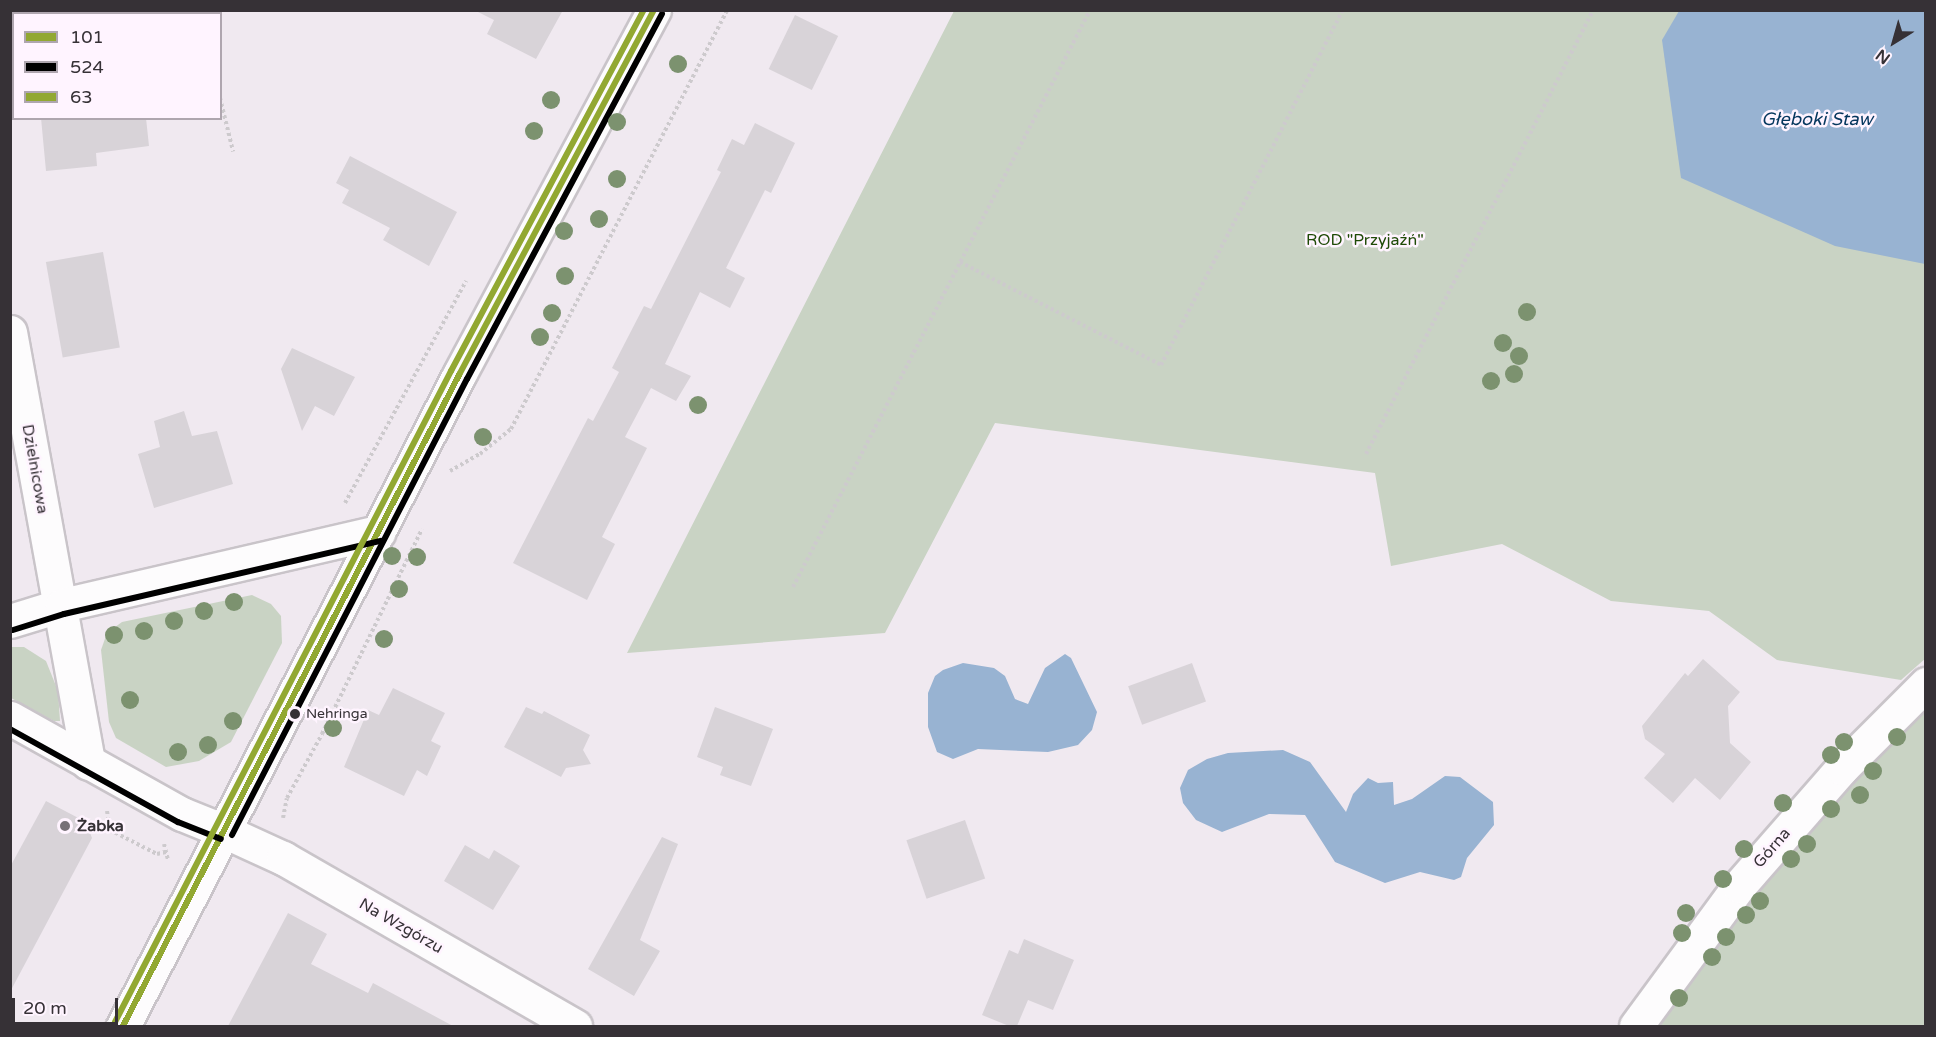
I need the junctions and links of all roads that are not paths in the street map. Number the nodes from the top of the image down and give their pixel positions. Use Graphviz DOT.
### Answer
graph roads {
  1 [pos="654,10"];
  2 [pos="10,332"];
  3 [pos="379,532"];
  4 [pos="62,605"];
  5 [pos="10,621"];
  6 [pos="1926,684"];
  7 [pos="10,718"];
  8 [pos="88,763"];
  9 [pos="224,831"];
  10 [pos="123,1026"];
  11 [pos="576,1026"];
  12 [pos="1636,1026"];
  1 -- 3 [label="street"];
  2 -- 4 [label="street, Dzielnicowa"];
  3 -- 4 [label="street"];
  3 -- 9 [label="street"];
  4 -- 5 [label="street"];
  4 -- 8 [label="street, Dzielnicowa"];
  6 -- 12 [label="street, Górna"];
  7 -- 8 [label="street, Na Wzgórzu"];
  8 -- 9 [label="street, Na Wzgórzu"];
  9 -- 10 [label="street"];
  9 -- 11 [label="street, Na Wzgórzu"];
}
